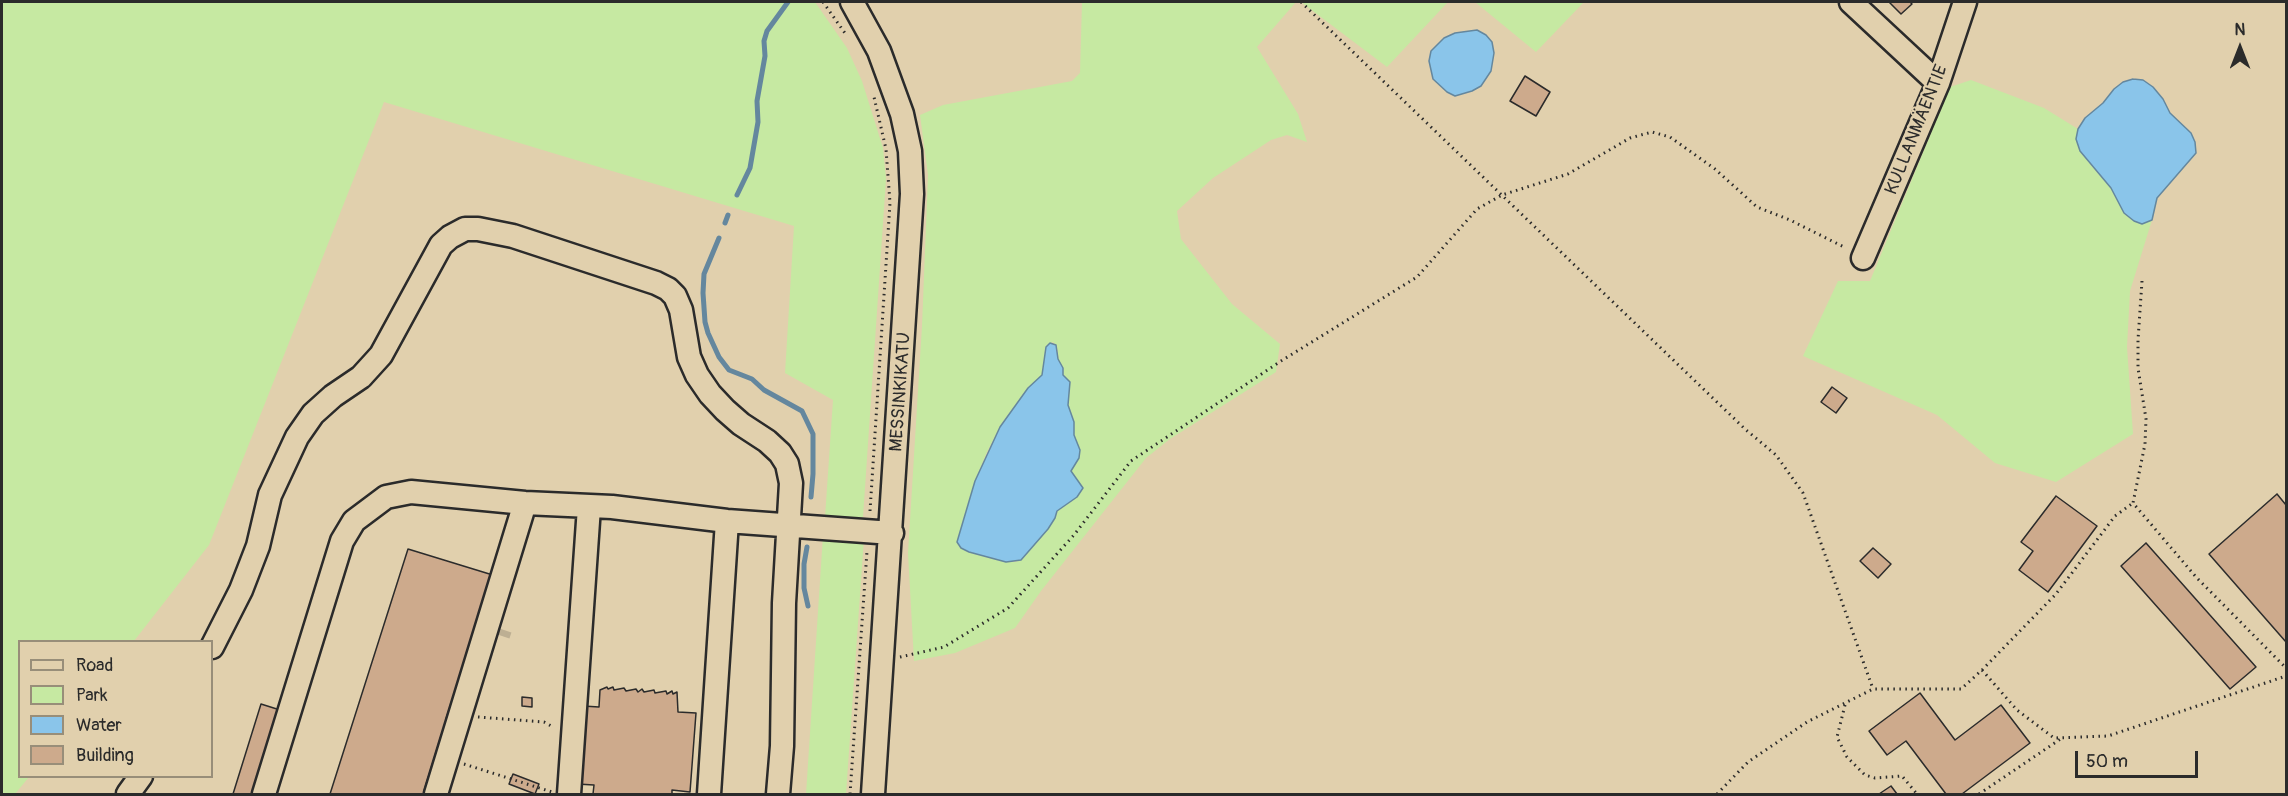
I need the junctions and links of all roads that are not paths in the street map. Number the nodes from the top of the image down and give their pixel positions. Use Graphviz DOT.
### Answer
graph roads {
  1 [pos="852,2"];
  2 [pos="1851,2"];
  3 [pos="1965,2"];
  4 [pos="1938,84"];
  5 [pos="1863,258"];
  6 [pos="532,504"];
  7 [pos="589,507"];
  8 [pos="728,521"];
  9 [pos="789,525"];
  10 [pos="892,533"];
  11 [pos="501,629"];
  12 [pos="213,645"];
  13 [pos="140,778"];
  14 [pos="128,795"];
  15 [pos="264,795"];
  16 [pos="436,795"];
  17 [pos="569,795"];
  18 [pos="709,795"];
  19 [pos="778,795"];
  20 [pos="873,795"];
  1 -- 10 [label="street, MESSINKIKATU"];
  2 -- 4 [label="street"];
  3 -- 4 [label="street, KULLANMÄENTIE"];
  4 -- 5 [label="street, KULLANMÄENTIE"];
  6 -- 7 [label="street"];
  6 -- 11 [label="street"];
  6 -- 15 [label="street"];
  6 -- 16 [label="street"];
  7 -- 8 [label="street"];
  7 -- 17 [label="street"];
  8 -- 9 [label="street"];
  8 -- 18 [label="street"];
  9 -- 10 [label="street"];
  9 -- 12 [label="street"];
  9 -- 19 [label="street"];
  10 -- 20 [label="street, MESSINKIKATU"];
  13 -- 14 [label="street"];
}
